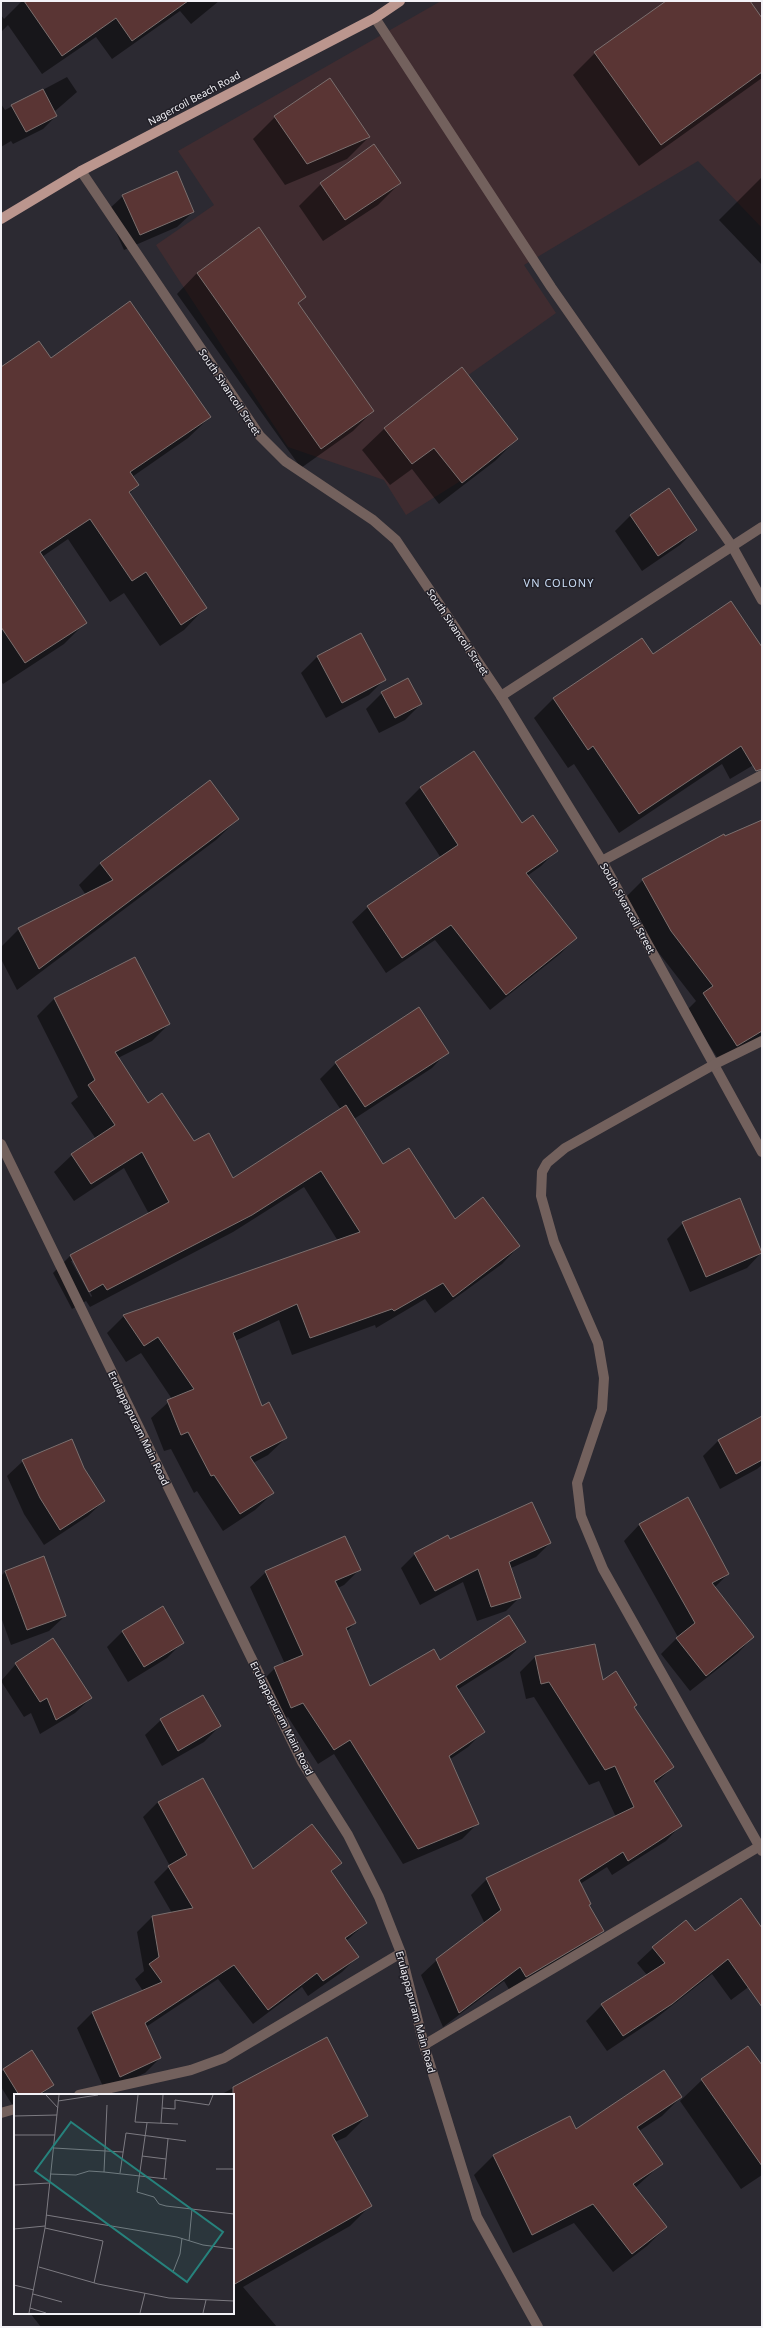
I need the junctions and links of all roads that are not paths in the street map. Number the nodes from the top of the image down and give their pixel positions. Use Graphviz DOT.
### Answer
graph roads {
  1 [pos="400,1"];
  2 [pos="375,18"];
  3 [pos="82,171"];
  4 [pos="1,219"];
  5 [pos="762,527"];
  6 [pos="732,546"];
  7 [pos="762,600"];
  8 [pos="501,696"];
  9 [pos="762,776"];
  10 [pos="602,861"];
  11 [pos="762,1040"];
  12 [pos="714,1064"];
  13 [pos="1,1144"];
  14 [pos="762,1152"];
  15 [pos="761,1848"];
  16 [pos="401,1953"];
  17 [pos="424,2045"];
  18 [pos="83,2094"];
  19 [pos="14,2109"];
  20 [pos="1,2113"];
  21 [pos="538,2327"];
  1 -- 2 [label="main road, Nagercoil Beach Road"];
  2 -- 3 [label="main road, Nagercoil Beach Road"];
  2 -- 6 [label="street"];
  3 -- 4 [label="main road, Nagercoil Beach Road"];
  3 -- 8 [label="street, South Sivancoil Street"];
  5 -- 6 [label="street"];
  6 -- 7 [label="street"];
  6 -- 8 [label="street"];
  8 -- 10 [label="street, South Sivancoil Street"];
  9 -- 10 [label="street"];
  10 -- 12 [label="street, South Sivancoil Street"];
  11 -- 12 [label="street"];
  12 -- 14 [label="street, South Sivancoil Street"];
  12 -- 15 [label="street"];
  13 -- 16 [label="street, Erulappapuram Main Road"];
  15 -- 17 [label="street"];
  16 -- 17 [label="street, Erulappapuram Main Road"];
  16 -- 18 [label="street"];
  17 -- 21 [label="street, Erulappapuram Main Road"];
  19 -- 20 [label="street"];
}
